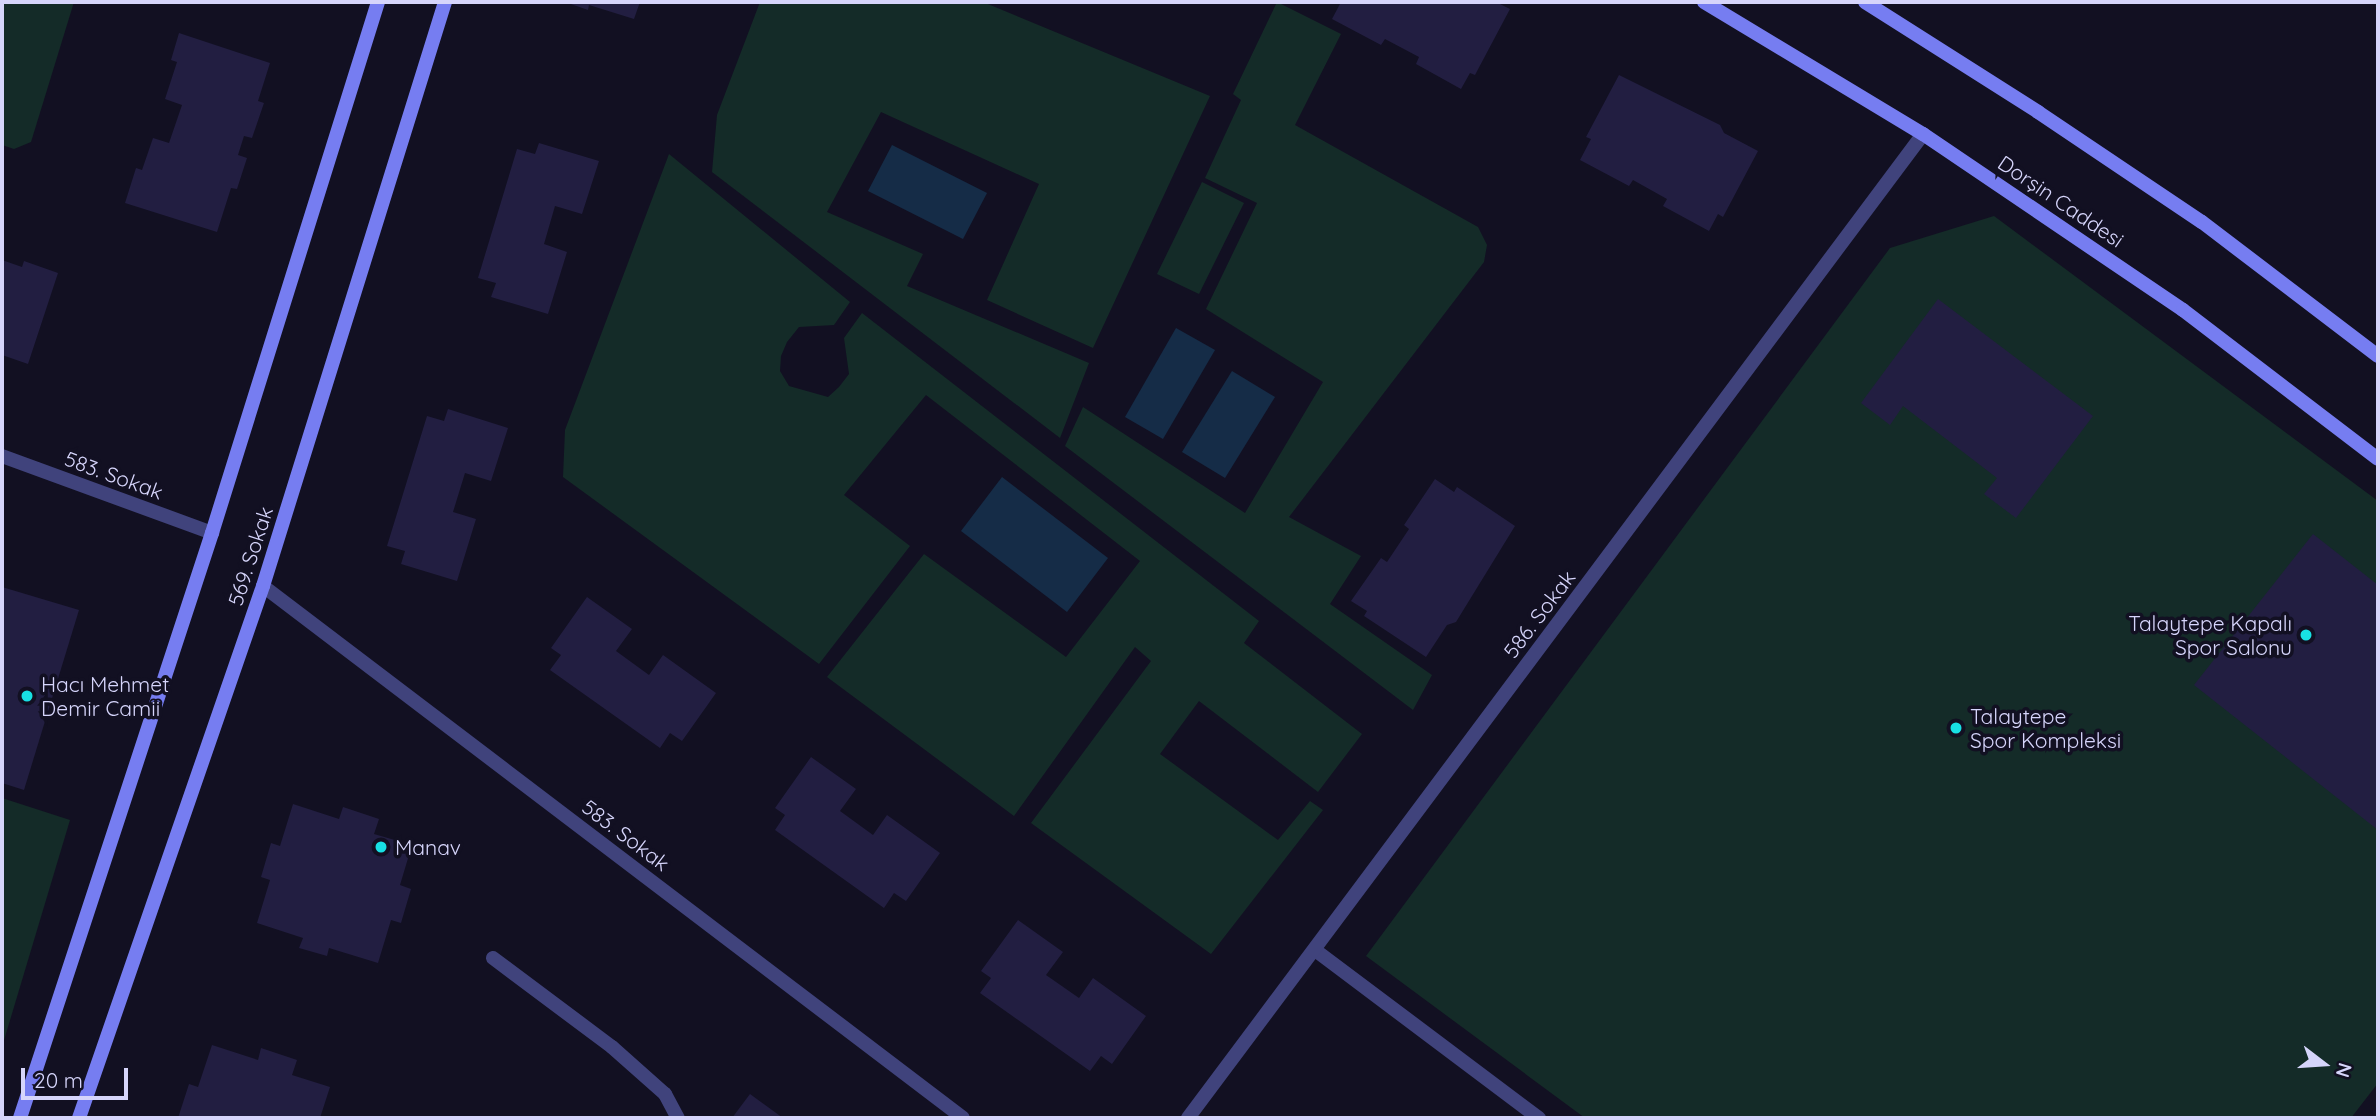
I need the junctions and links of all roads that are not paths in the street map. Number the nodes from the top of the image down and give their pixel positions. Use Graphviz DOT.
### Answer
graph roads {
  1 [pos="378,2"];
  2 [pos="445,2"];
  3 [pos="1704,2"];
  4 [pos="1865,2"];
  5 [pos="1923,134"];
  6 [pos="2378,356"];
  7 [pos="2,456"];
  8 [pos="2378,458"];
  9 [pos="212,533"];
  10 [pos="263,586"];
  11 [pos="1315,950"];
  12 [pos="493,958"];
  13 [pos="20,1118"];
  14 [pos="79,1118"];
  15 [pos="678,1118"];
  16 [pos="963,1118"];
  17 [pos="1188,1118"];
  18 [pos="1539,1118"];
  1 -- 9 [label="street"];
  2 -- 10 [label="street, 569. Sokak"];
  3 -- 5 [label="street, Dorşin Caddesi"];
  4 -- 6 [label="street"];
  5 -- 8 [label="street, Dorşin Caddesi"];
  5 -- 11 [label="street, 586. Sokak"];
  7 -- 9 [label="street, 583. Sokak"];
  9 -- 13 [label="street"];
  10 -- 14 [label="street, 569. Sokak"];
  10 -- 16 [label="street, 583. Sokak"];
  11 -- 17 [label="street, 586. Sokak"];
  11 -- 18 [label="street"];
  12 -- 15 [label="street"];
}
